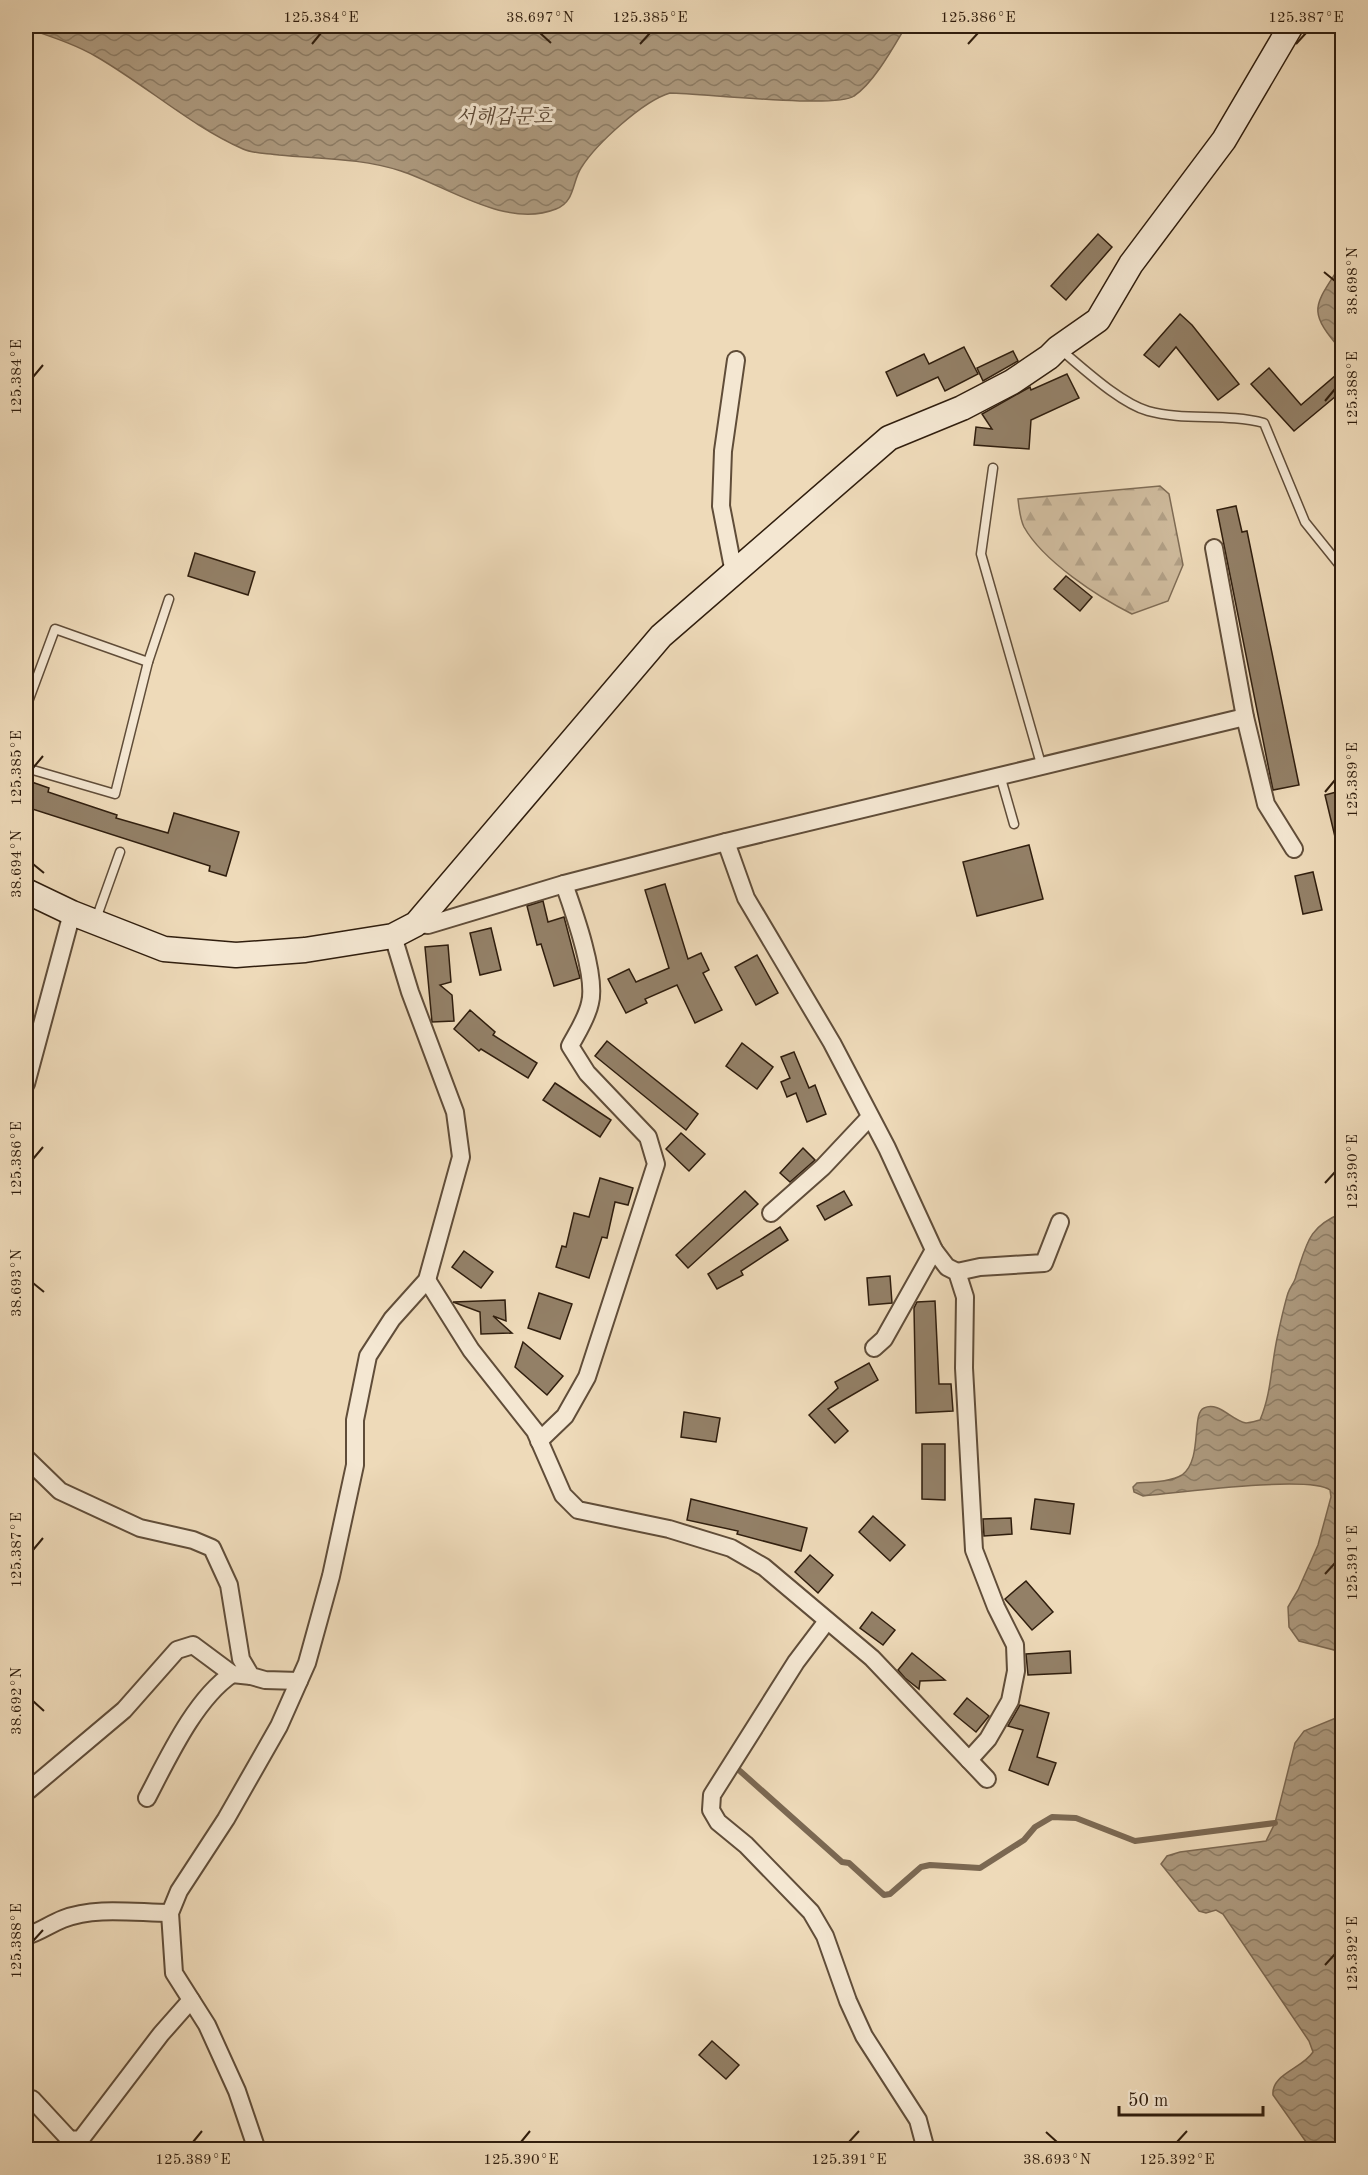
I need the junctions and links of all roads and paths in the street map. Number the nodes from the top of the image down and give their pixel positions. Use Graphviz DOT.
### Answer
graph roads {
  1 [pos="1291,26"];
  2 [pos="1058,348"];
  3 [pos="735,360"];
  4 [pos="993,468"];
  5 [pos="1214,548"];
  6 [pos="1342,568"];
  7 [pos="734,573"];
  8 [pos="169,599"];
  9 [pos="148,662"];
  10 [pos="26,707"];
  11 [pos="1245,717"];
  12 [pos="1041,764"];
  13 [pos="26,768"];
  14 [pos="1000,775"];
  15 [pos="1014,824"];
  16 [pos="726,842"];
  17 [pos="1294,849"];
  18 [pos="120,852"];
  19 [pos="564,884"];
  20 [pos="26,891"];
  21 [pos="72,913"];
  22 [pos="95,922"];
  23 [pos="417,924"];
  24 [pos="393,936"];
  25 [pos="26,1084"];
  26 [pos="870,1117"];
  27 [pos="771,1213"];
  28 [pos="1060,1222"];
  29 [pos="934,1250"];
  30 [pos="957,1272"];
  31 [pos="427,1280"];
  32 [pos="874,1348"];
  33 [pos="539,1441"];
  34 [pos="26,1458"];
  35 [pos="827,1621"];
  36 [pos="232,1674"];
  37 [pos="251,1676"];
  38 [pos="299,1681"];
  39 [pos="969,1761"];
  40 [pos="987,1779"];
  41 [pos="29,1790"];
  42 [pos="147,1798"];
  43 [pos="170,1913"];
  44 [pos="26,1936"];
  45 [pos="191,2000"];
  46 [pos="32,2099"];
  47 [pos="257,2150"];
  48 [pos="926,2150"];
  1 -- 2 [label="street"];
  2 -- 6 [label="lane"];
  2 -- 7 [label="street"];
  3 -- 7 [label="street"];
  4 -- 12 [label="lane"];
  5 -- 11 [label="street"];
  7 -- 23 [label="street"];
  8 -- 9 [label="lane"];
  9 -- 10 [label="lane"];
  9 -- 13 [label="lane"];
  11 -- 12 [label="street"];
  11 -- 17 [label="street"];
  12 -- 14 [label="street"];
  14 -- 15 [label="lane"];
  14 -- 16 [label="street"];
  16 -- 19 [label="street"];
  16 -- 26 [label="street"];
  18 -- 22 [label="lane"];
  19 -- 23 [label="street"];
  19 -- 33 [label="street"];
  20 -- 21 [label="street"];
  21 -- 22 [label="street"];
  21 -- 25 [label="street"];
  22 -- 24 [label="street"];
  23 -- 24 [label="street"];
  24 -- 31 [label="street"];
  26 -- 27 [label="street"];
  26 -- 29 [label="street"];
  28 -- 30 [label="street"];
  29 -- 30 [label="street"];
  29 -- 32 [label="street"];
  30 -- 39 [label="street"];
  31 -- 33 [label="street"];
  31 -- 38 [label="street"];
  33 -- 35 [label="street"];
  34 -- 37 [label="street"];
  35 -- 39 [label="street"];
  35 -- 48 [label="street"];
  36 -- 37 [label="street"];
  36 -- 41 [label="street"];
  36 -- 42 [label="street"];
  37 -- 38 [label="street"];
  38 -- 43 [label="street"];
  39 -- 40 [label="street"];
  43 -- 44 [label="street"];
  43 -- 45 [label="street"];
  45 -- 46 [label="street"];
  45 -- 47 [label="street"];
}
